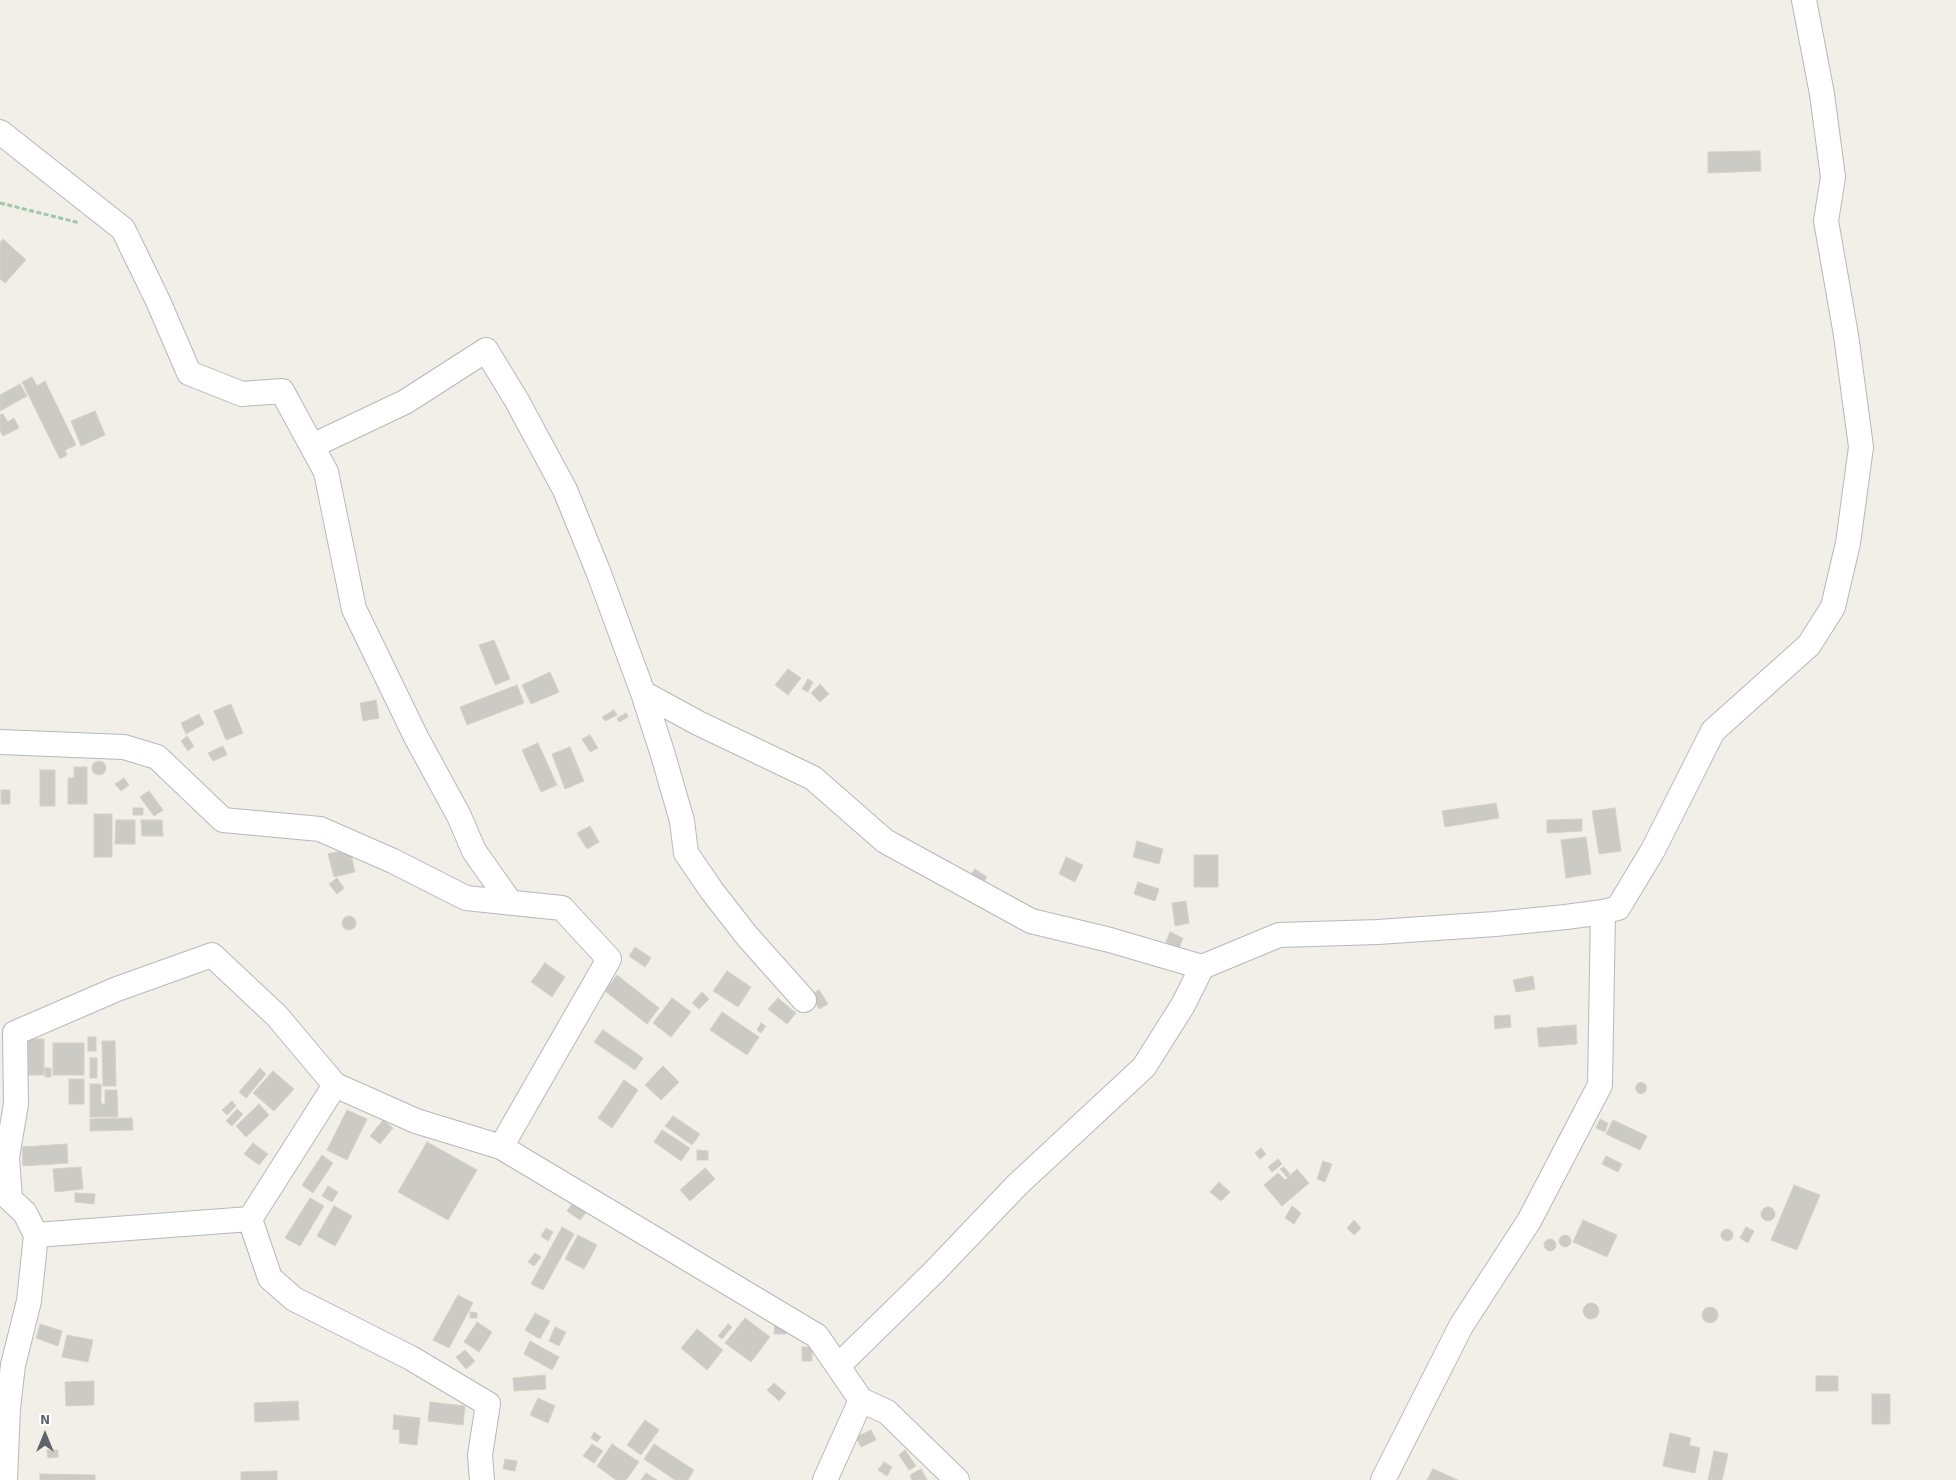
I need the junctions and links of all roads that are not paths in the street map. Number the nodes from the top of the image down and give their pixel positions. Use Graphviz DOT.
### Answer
graph roads {
  1 [pos="1804,0"];
  2 [pos="0,132"];
  3 [pos="312,446"];
  4 [pos="643,693"];
  5 [pos="0,742"];
  6 [pos="510,902"];
  7 [pos="1603,912"];
  8 [pos="1202,967"];
  9 [pos="804,1000"];
  10 [pos="335,1085"];
  11 [pos="501,1147"];
  12 [pos="250,1219"];
  13 [pos="36,1235"];
  14 [pos="838,1366"];
  15 [pos="862,1400"];
  16 [pos="6,1480"];
  17 [pos="482,1480"];
  18 [pos="825,1480"];
  19 [pos="957,1480"];
  20 [pos="1383,1480"];
  1 -- 7 [label="street"];
  2 -- 3 [label="street"];
  3 -- 4 [label="street"];
  3 -- 6 [label="street"];
  4 -- 8 [label="street"];
  4 -- 9 [label="street"];
  5 -- 6 [label="street"];
  6 -- 11 [label="street"];
  7 -- 8 [label="street"];
  7 -- 20 [label="street"];
  8 -- 14 [label="street"];
  10 -- 11 [label="street"];
  10 -- 12 [label="street"];
  10 -- 13 [label="street"];
  11 -- 14 [label="street"];
  12 -- 13 [label="street"];
  12 -- 17 [label="street"];
  13 -- 16 [label="street"];
  14 -- 15 [label="street"];
  15 -- 18 [label="street"];
  15 -- 19 [label="street"];
}
